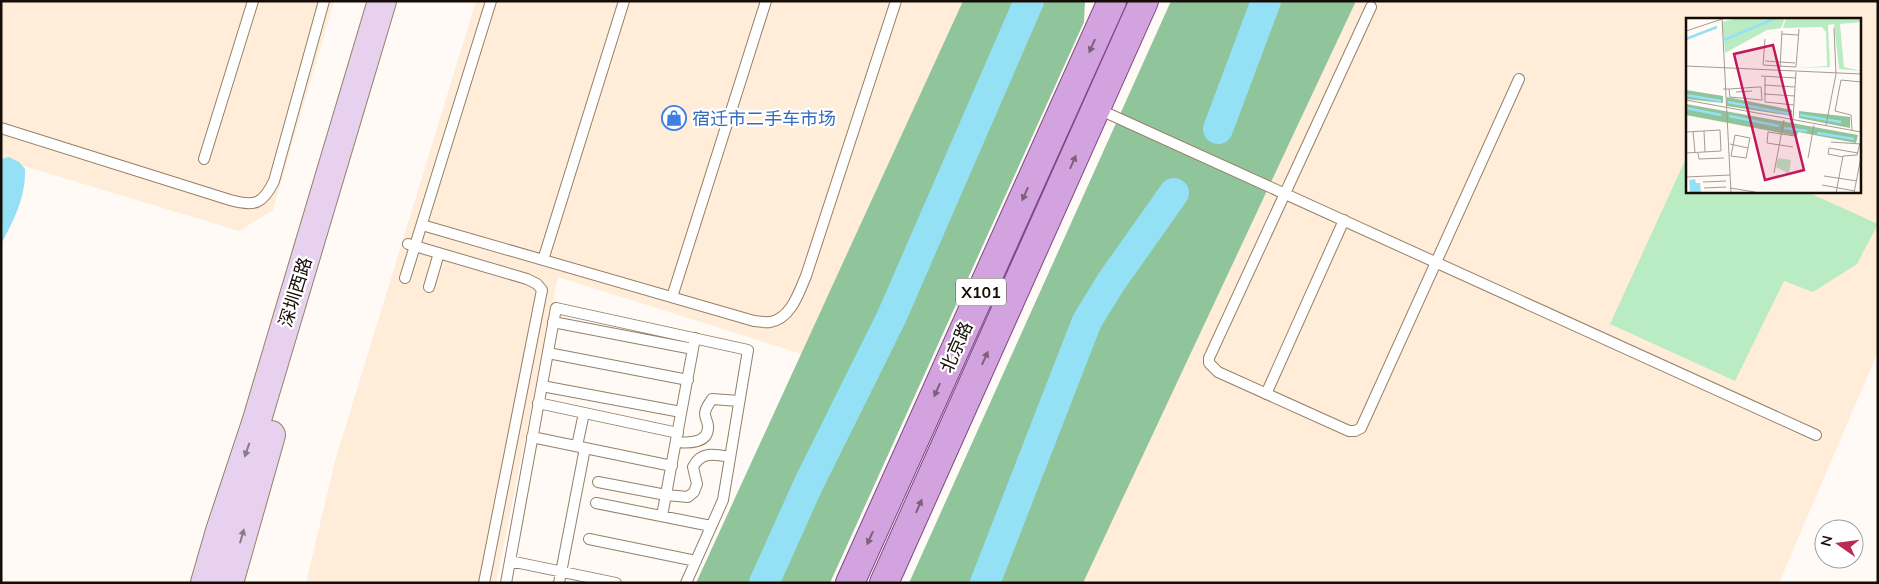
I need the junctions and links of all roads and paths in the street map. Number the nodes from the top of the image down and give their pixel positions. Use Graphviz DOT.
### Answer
graph roads {
  1 [pos="253,1"];
  2 [pos="324,1"];
  3 [pos="382,1"];
  4 [pos="397,1"];
  5 [pos="491,1"];
  6 [pos="624,1"];
  7 [pos="766,1"];
  8 [pos="896,1"];
  9 [pos="1112,1"];
  10 [pos="1144,1"];
  11 [pos="1371,6"];
  12 [pos="1519,79"];
  13 [pos="1097,108"];
  14 [pos="1,128"];
  15 [pos="204,159"];
  16 [pos="1285,194"];
  17 [pos="1344,220"];
  18 [pos="422,225"];
  19 [pos="412,245"];
  20 [pos="439,253"];
  21 [pos="543,260"];
  22 [pos="1436,262"];
  23 [pos="406,278"];
  24 [pos="429,287"];
  25 [pos="672,297"];
  26 [pos="553,322"];
  27 [pos="695,338"];
  28 [pos="693,349"];
  29 [pos="548,353"];
  30 [pos="688,380"];
  31 [pos="542,386"];
  32 [pos="1266,394"];
  33 [pos="739,401"];
  34 [pos="538,404"];
  35 [pos="681,412"];
  36 [pos="584,413"];
  37 [pos="1816,435"];
  38 [pos="532,437"];
  39 [pos="677,438"];
  40 [pos="581,447"];
  41 [pos="730,456"];
  42 [pos="672,466"];
  43 [pos="598,482"];
  44 [pos="666,496"];
  45 [pos="596,503"];
  46 [pos="662,516"];
  47 [pos="711,526"];
  48 [pos="589,539"];
  49 [pos="510,561"];
  50 [pos="696,561"];
  51 [pos="561,572"];
  52 [pos="609,582"];
  53 [pos="205,583"];
  54 [pos="229,583"];
  55 [pos="484,583"];
  56 [pos="506,583"];
  57 [pos="559,583"];
  58 [pos="686,583"];
  59 [pos="850,583"];
  60 [pos="884,583"];
  1 -- 15 [label="lane"];
  2 -- 14 [label="lane"];
  3 -- 53 [label="street, 深圳西路, one-way"];
  54 -- 4 [label="street, 深圳西路, one-way"];
  5 -- 18 [label="lane"];
  6 -- 21 [label="lane"];
  7 -- 25 [label="lane"];
  8 -- 25 [label="lane"];
  9 -- 59 [label="main road, 北京路 / X101, one-way"];
  10 -- 13 [label="main road, 北京路 / X101"];
  11 -- 16 [label="lane"];
  12 -- 22 [label="lane"];
  13 -- 16 [label="lane"];
  60 -- 13 [label="main road, 北京路 / X101, one-way"];
  16 -- 17 [label="lane"];
  16 -- 32 [label="lane"];
  17 -- 22 [label="lane"];
  17 -- 32 [label="lane"];
  18 -- 19 [label="lane"];
  18 -- 21 [label="lane"];
  19 -- 20 [label="lane"];
  19 -- 23 [label="lane"];
  20 -- 24 [label="lane"];
  20 -- 55 [label="lane"];
  21 -- 25 [label="lane"];
  22 -- 32 [label="lane"];
  22 -- 37 [label="lane"];
  26 -- 27 [label="lane"];
  26 -- 28 [label="lane"];
  26 -- 29 [label="lane"];
  27 -- 28 [label="lane"];
  27 -- 33 [label="lane"];
  28 -- 30 [label="lane"];
  29 -- 30 [label="lane"];
  29 -- 31 [label="lane"];
  30 -- 35 [label="lane"];
  31 -- 34 [label="lane"];
  31 -- 35 [label="lane"];
  33 -- 39 [label="lane"];
  33 -- 41 [label="lane"];
  34 -- 36 [label="lane"];
  34 -- 38 [label="lane"];
  35 -- 39 [label="lane"];
  36 -- 39 [label="lane"];
  36 -- 40 [label="lane"];
  38 -- 40 [label="lane"];
  38 -- 49 [label="lane"];
  39 -- 42 [label="lane"];
  40 -- 42 [label="lane"];
  40 -- 51 [label="lane"];
  41 -- 44 [label="lane"];
  41 -- 47 [label="lane"];
  42 -- 44 [label="lane"];
  43 -- 44 [label="lane"];
  44 -- 46 [label="lane"];
  45 -- 46 [label="lane"];
  46 -- 47 [label="lane"];
  47 -- 50 [label="lane"];
  48 -- 50 [label="lane"];
  49 -- 51 [label="lane"];
  49 -- 56 [label="lane"];
  50 -- 58 [label="lane"];
  51 -- 52 [label="lane"];
  51 -- 57 [label="lane"];
}
